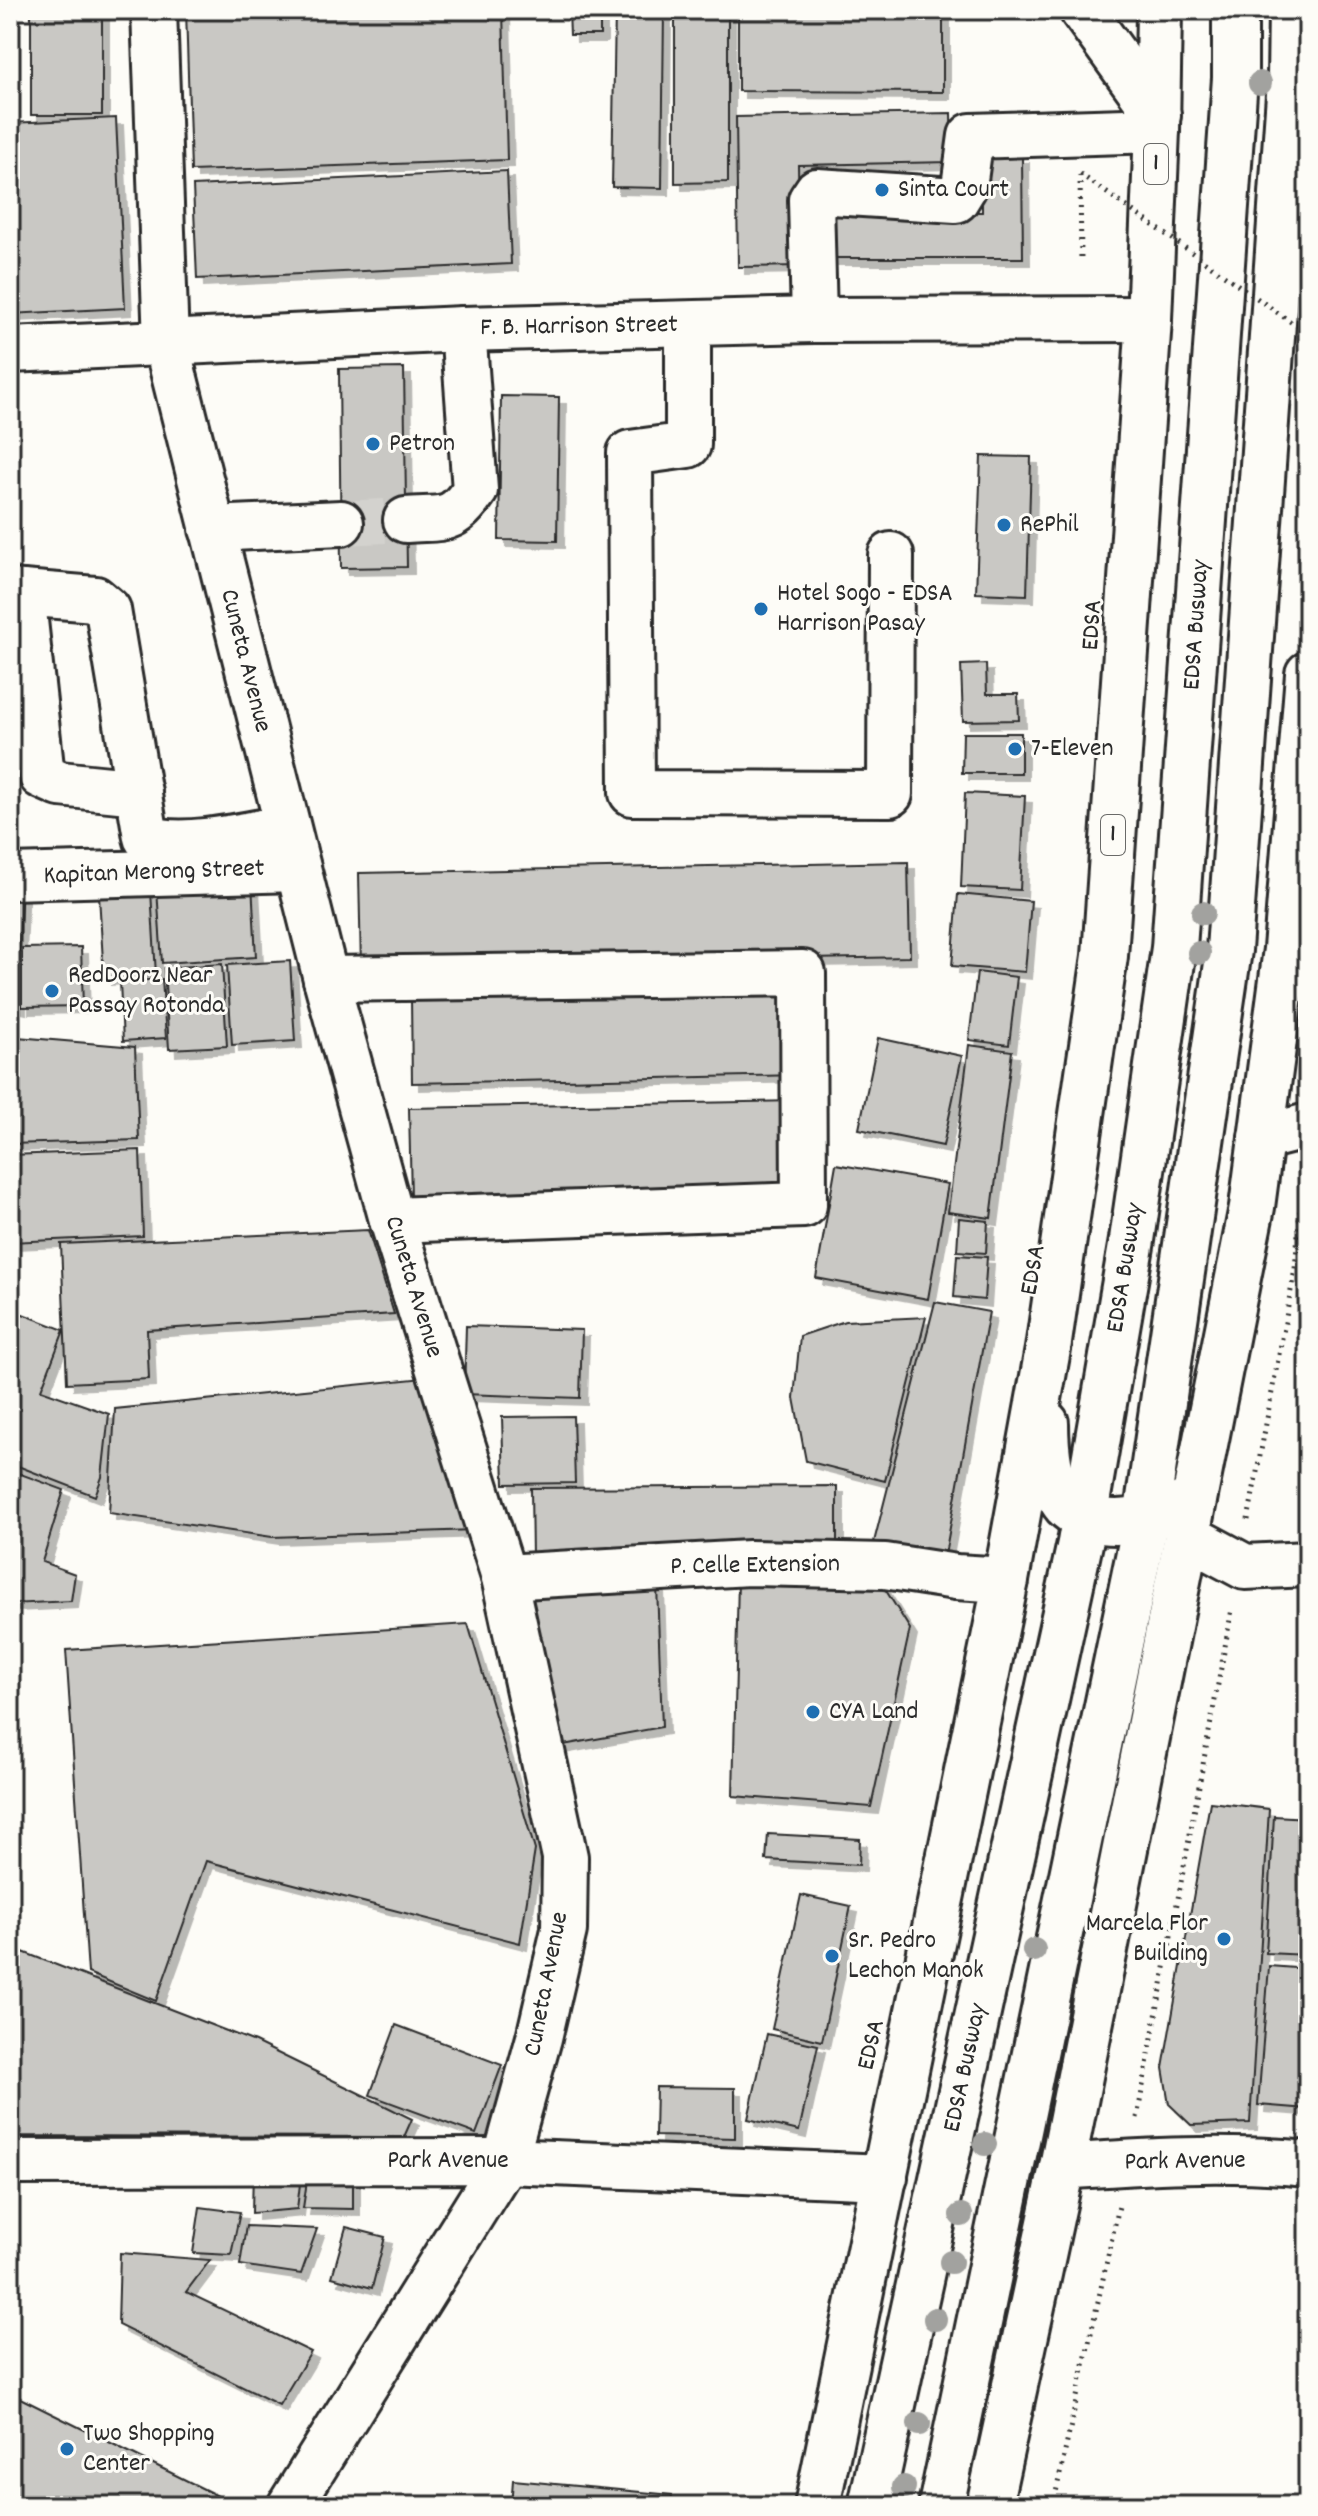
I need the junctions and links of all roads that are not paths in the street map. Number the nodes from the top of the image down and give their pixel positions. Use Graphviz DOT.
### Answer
graph roads {
  1 [pos="154,10"];
  2 [pos="1082,10"];
  3 [pos="1159,10"];
  4 [pos="1235,10"];
  5 [pos="1291,10"];
  6 [pos="1158,123"];
  7 [pos="1149,319"];
  8 [pos="814,320"];
  9 [pos="688,324"];
  10 [pos="463,329"];
  11 [pos="166,343"];
  12 [pos="10,350"];
  13 [pos="406,520"];
  14 [pos="341,523"];
  15 [pos="212,529"];
  16 [pos="891,555"];
  17 [pos="16,593"];
  18 [pos="1308,674"];
  19 [pos="139,792"];
  20 [pos="287,827"];
  21 [pos="298,869"];
  22 [pos="10,877"];
  23 [pos="1297,954"];
  24 [pos="326,979"];
  25 [pos="1308,1126"];
  26 [pos="1261,1138"];
  27 [pos="392,1220"];
  28 [pos="1048,1349"];
  29 [pos="1085,1517"];
  30 [pos="1191,1517"];
  31 [pos="1146,1519"];
  32 [pos="1308,1564"];
  33 [pos="504,1577"];
  34 [pos="1006,1580"];
  35 [pos="505,2161"];
  36 [pos="10,2162"];
  37 [pos="1308,2164"];
  38 [pos="1062,2167"];
  39 [pos="885,2177"];
  40 [pos="290,2506"];
  41 [pos="817,2506"];
  42 [pos="871,2506"];
  43 [pos="941,2506"];
  44 [pos="989,2506"];
  1 -- 11 [label="main road, Cuneta Avenue"];
  2 -- 6 [label="main road"];
  3 -- 6 [label="main road, EDSA / 1"];
  4 -- 29 [label="main road, EDSA Busway"];
  5 -- 31 [label="main road"];
  6 -- 7 [label="main road, EDSA / 1"];
  6 -- 8 [label="main road"];
  7 -- 8 [label="main road, F. B. Harrison Street"];
  7 -- 28 [label="main road, EDSA / 1"];
  8 -- 9 [label="main road, F. B. Harrison Street"];
  9 -- 10 [label="main road, F. B. Harrison Street"];
  9 -- 16 [label="main road"];
  10 -- 11 [label="main road, F. B. Harrison Street"];
  10 -- 13 [label="main road"];
  11 -- 12 [label="main road, F. B. Harrison Street"];
  11 -- 15 [label="main road, Cuneta Avenue"];
  14 -- 15 [label="main road"];
  15 -- 20 [label="main road, Cuneta Avenue"];
  17 -- 19 [label="main road"];
  17 -- 19 [label="main road"];
  18 -- 23 [label="main road"];
  19 -- 20 [label="main road"];
  20 -- 21 [label="main road, Cuneta Avenue"];
  21 -- 22 [label="main road, Kapitan Merong Street"];
  21 -- 24 [label="main road, Cuneta Avenue"];
  23 -- 26 [label="main road"];
  24 -- 27 [label="main road, Cuneta Avenue"];
  24 -- 27 [label="main road"];
  25 -- 26 [label="main road"];
  26 -- 30 [label="main road"];
  27 -- 33 [label="main road, Cuneta Avenue"];
  28 -- 29 [label="main road"];
  28 -- 34 [label="main road, EDSA / 1"];
  29 -- 31 [label="main road"];
  29 -- 42 [label="main road, EDSA Busway"];
  30 -- 31 [label="main road"];
  30 -- 32 [label="main road"];
  30 -- 38 [label="main road"];
  31 -- 43 [label="main road"];
  33 -- 34 [label="main road, P. Celle Extension"];
  33 -- 35 [label="main road, Cuneta Avenue"];
  34 -- 39 [label="main road, EDSA / 1"];
  35 -- 36 [label="main road, Park Avenue"];
  35 -- 39 [label="main road, Park Avenue"];
  35 -- 40 [label="main road, Cuneta Avenue"];
  37 -- 38 [label="main road, Park Avenue"];
  38 -- 44 [label="main road"];
  39 -- 41 [label="main road, EDSA / 1"];
}
